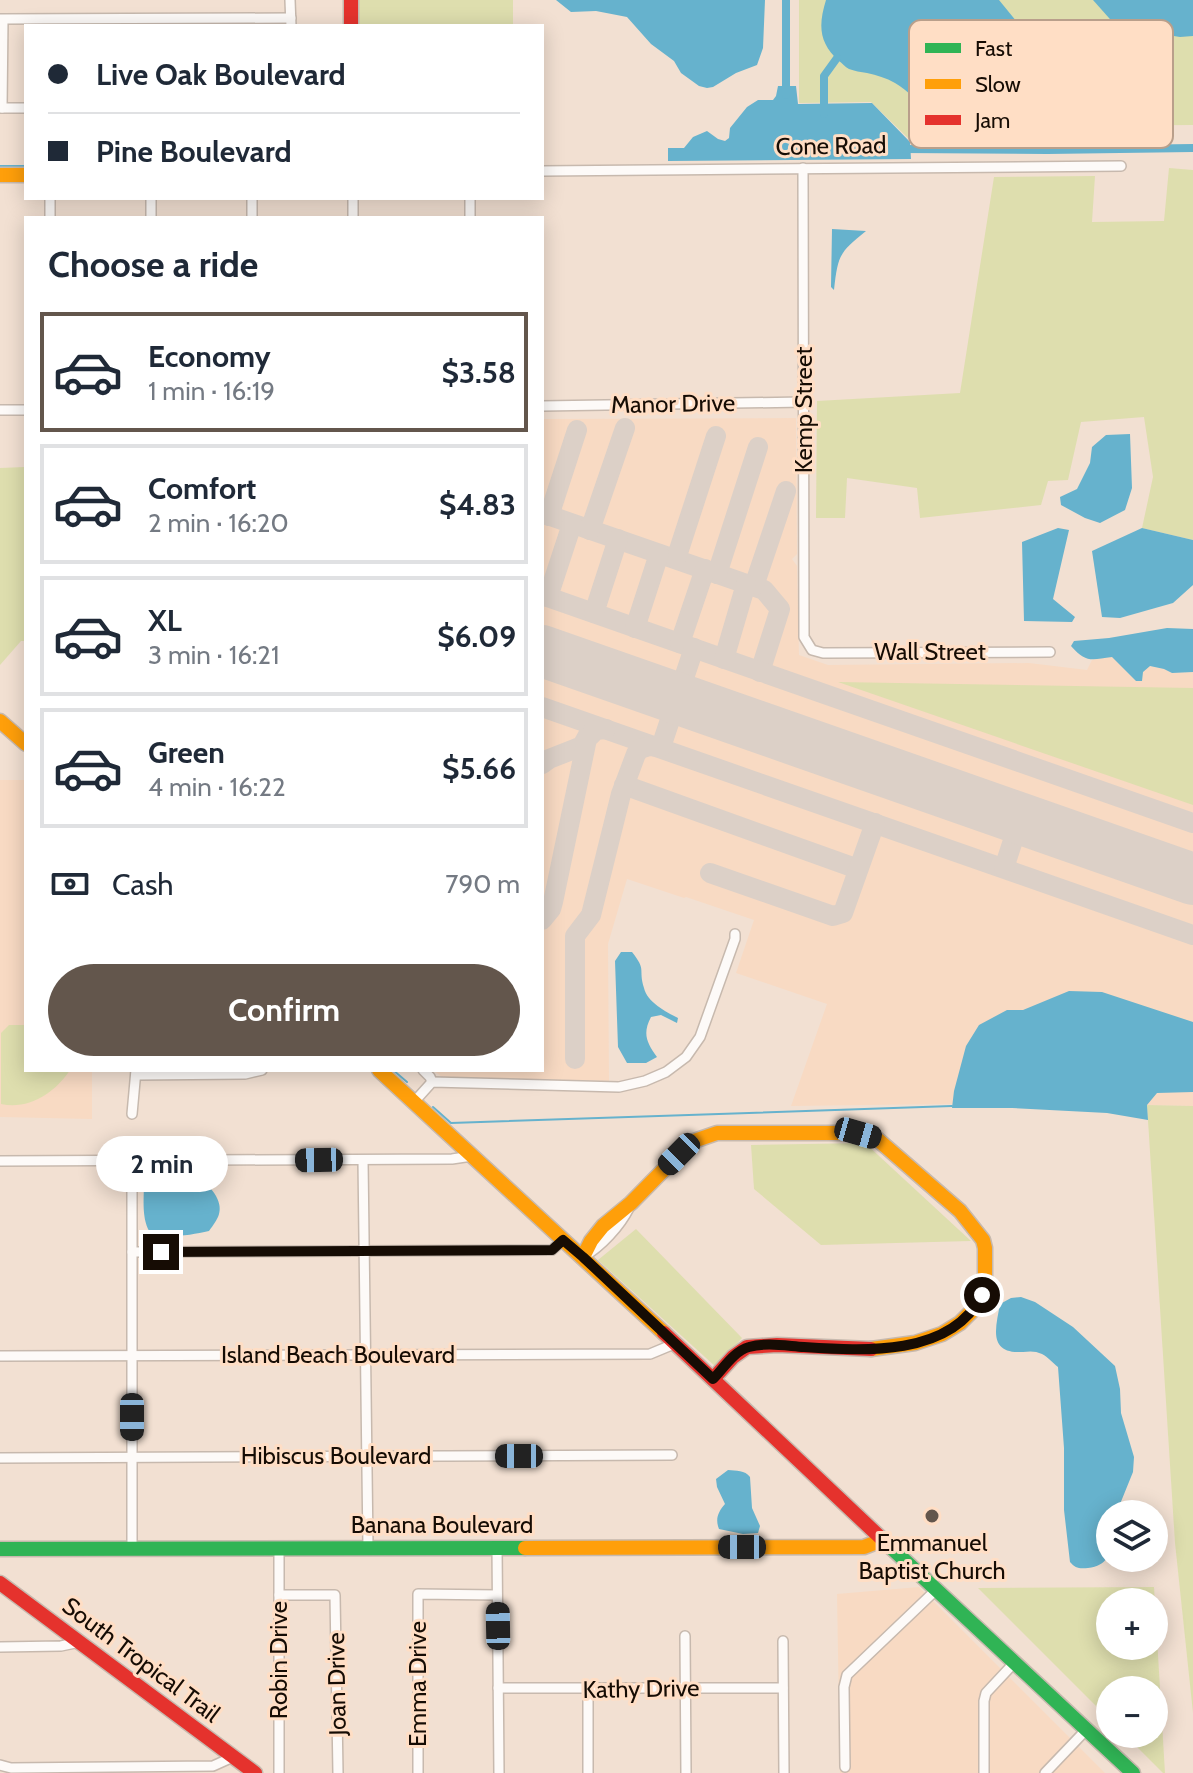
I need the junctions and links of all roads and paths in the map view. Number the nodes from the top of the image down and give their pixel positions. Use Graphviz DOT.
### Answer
graph roads {
  1 [pos="290,0"];
  2 [pos="351,0"];
  3 [pos="1,20"];
  4 [pos="291,22"];
  5 [pos="351,24"];
  6 [pos="1,108"];
  7 [pos="24,108"];
  8 [pos="1121,166"];
  9 [pos="803,168"];
  10 [pos="544,171"];
  11 [pos="0,175"];
  12 [pos="24,175"];
  13 [pos="804,402"];
  14 [pos="544,406"];
  15 [pos="0,410"];
  16 [pos="24,410"];
  17 [pos="812,650"];
  18 [pos="1050,652"];
  19 [pos="0,721"];
  20 [pos="24,742"];
  21 [pos="735,934"];
  22 [pos="136,1072"];
  23 [pos="254,1072"];
  24 [pos="381,1072"];
  25 [pos="425,1072"];
  26 [pos="432,1082"];
  27 [pos="414,1102"];
  28 [pos="132,1114"];
  29 [pos="472,1156"];
  30 [pos="363,1160"];
  31 [pos="0,1161"];
  32 [pos="132,1161"];
  33 [pos="563,1240"];
  34 [pos="132,1252"];
  35 [pos="363,1252"];
  36 [pos="583,1257"];
  37 [pos="674,1344"];
  38 [pos="364,1354"];
  39 [pos="0,1356"];
  40 [pos="131,1356"];
  41 [pos="713,1379"];
  42 [pos="672,1455"];
  43 [pos="366,1456"];
  44 [pos="132,1457"];
  45 [pos="0,1458"];
  46 [pos="882,1540"];
  47 [pos="368,1547"];
  48 [pos="497,1547"];
  49 [pos="132,1548"];
  50 [pos="279,1548"];
  51 [pos="0,1549"];
  52 [pos="0,1583"];
  53 [pos="936,1590"];
  54 [pos="279,1595"];
  55 [pos="497,1595"];
  56 [pos="685,1636"];
  57 [pos="81,1641"];
  58 [pos="783,1641"];
  59 [pos="0,1647"];
  60 [pos="1014,1663"];
  61 [pos="498,1688"];
  62 [pos="686,1688"];
  63 [pos="783,1688"];
  64 [pos="588,1689"];
  65 [pos="1086,1730"];
  66 [pos="233,1757"];
  67 [pos="0,1765"];
  68 [pos="845,1767"];
  69 [pos="255,1773"];
  70 [pos="279,1773"];
  71 [pos="338,1773"];
  72 [pos="418,1773"];
  73 [pos="499,1773"];
  74 [pos="588,1773"];
  75 [pos="686,1773"];
  76 [pos="784,1773"];
  77 [pos="984,1773"];
  78 [pos="1045,1773"];
  79 [pos="1133,1773"];
  1 -- 4 [label="street"];
  2 -- 5 [label="street"];
  3 -- 4 [label="street"];
  3 -- 6 [label="street"];
  6 -- 7 [label="street"];
  8 -- 9 [label="street, Cone Road"];
  9 -- 10 [label="street, Cone Road"];
  9 -- 13 [label="street, Kemp Street"];
  11 -- 12 [label="street"];
  13 -- 14 [label="street, Manor Drive"];
  13 -- 17 [label="street, Kemp Street"];
  15 -- 16 [label="street"];
  17 -- 18 [label="street, Wall Street"];
  19 -- 20 [label="street"];
  21 -- 26 [label="street"];
  22 -- 23 [label="street"];
  22 -- 28 [label="street"];
  24 -- 27 [label="street"];
  25 -- 26 [label="street"];
  26 -- 27 [label="street"];
  27 -- 29 [label="street"];
  29 -- 30 [label="street"];
  29 -- 33 [label="street"];
  30 -- 32 [label="street"];
  30 -- 35 [label="street"];
  31 -- 32 [label="street"];
  32 -- 34 [label="street"];
  33 -- 35 [label="street"];
  33 -- 36 [label="street"];
  34 -- 35 [label="street"];
  34 -- 40 [label="street"];
  35 -- 38 [label="street"];
  36 -- 37 [label="street"];
  36 -- 41 [label="street"];
  37 -- 38 [label="street, Island Beach Boulevard"];
  37 -- 41 [label="street"];
  38 -- 40 [label="street, Island Beach Boulevard"];
  38 -- 43 [label="street"];
  39 -- 40 [label="street, Island Beach Boulevard"];
  40 -- 44 [label="street"];
  41 -- 46 [label="street"];
  42 -- 43 [label="street, Hibiscus Boulevard"];
  43 -- 44 [label="street, Hibiscus Boulevard"];
  43 -- 47 [label="street"];
  44 -- 45 [label="street, Hibiscus Boulevard"];
  44 -- 49 [label="street"];
  46 -- 48 [label="street, Banana Boulevard"];
  46 -- 53 [label="street"];
  47 -- 48 [label="street, Banana Boulevard"];
  47 -- 50 [label="street, Banana Boulevard"];
  48 -- 55 [label="street"];
  49 -- 50 [label="street, Banana Boulevard"];
  49 -- 51 [label="street, Banana Boulevard"];
  50 -- 54 [label="street, Robin Drive"];
  52 -- 57 [label="street, South Tropical Trail"];
  53 -- 60 [label="street"];
  53 -- 68 [label="street"];
  54 -- 70 [label="street, Robin Drive"];
  54 -- 71 [label="street, Joan Drive"];
  55 -- 61 [label="street"];
  55 -- 72 [label="street, Emma Drive"];
  56 -- 62 [label="street"];
  57 -- 59 [label="street"];
  57 -- 66 [label="street, South Tropical Trail"];
  58 -- 63 [label="street"];
  60 -- 65 [label="street"];
  60 -- 77 [label="street"];
  61 -- 64 [label="street, Kathy Drive"];
  61 -- 73 [label="street"];
  62 -- 63 [label="street, Kathy Drive"];
  62 -- 64 [label="street, Kathy Drive"];
  62 -- 75 [label="street"];
  63 -- 76 [label="street"];
  64 -- 74 [label="street"];
  65 -- 78 [label="street"];
  65 -- 79 [label="street"];
  66 -- 67 [label="street"];
  66 -- 69 [label="street, South Tropical Trail"];
}
